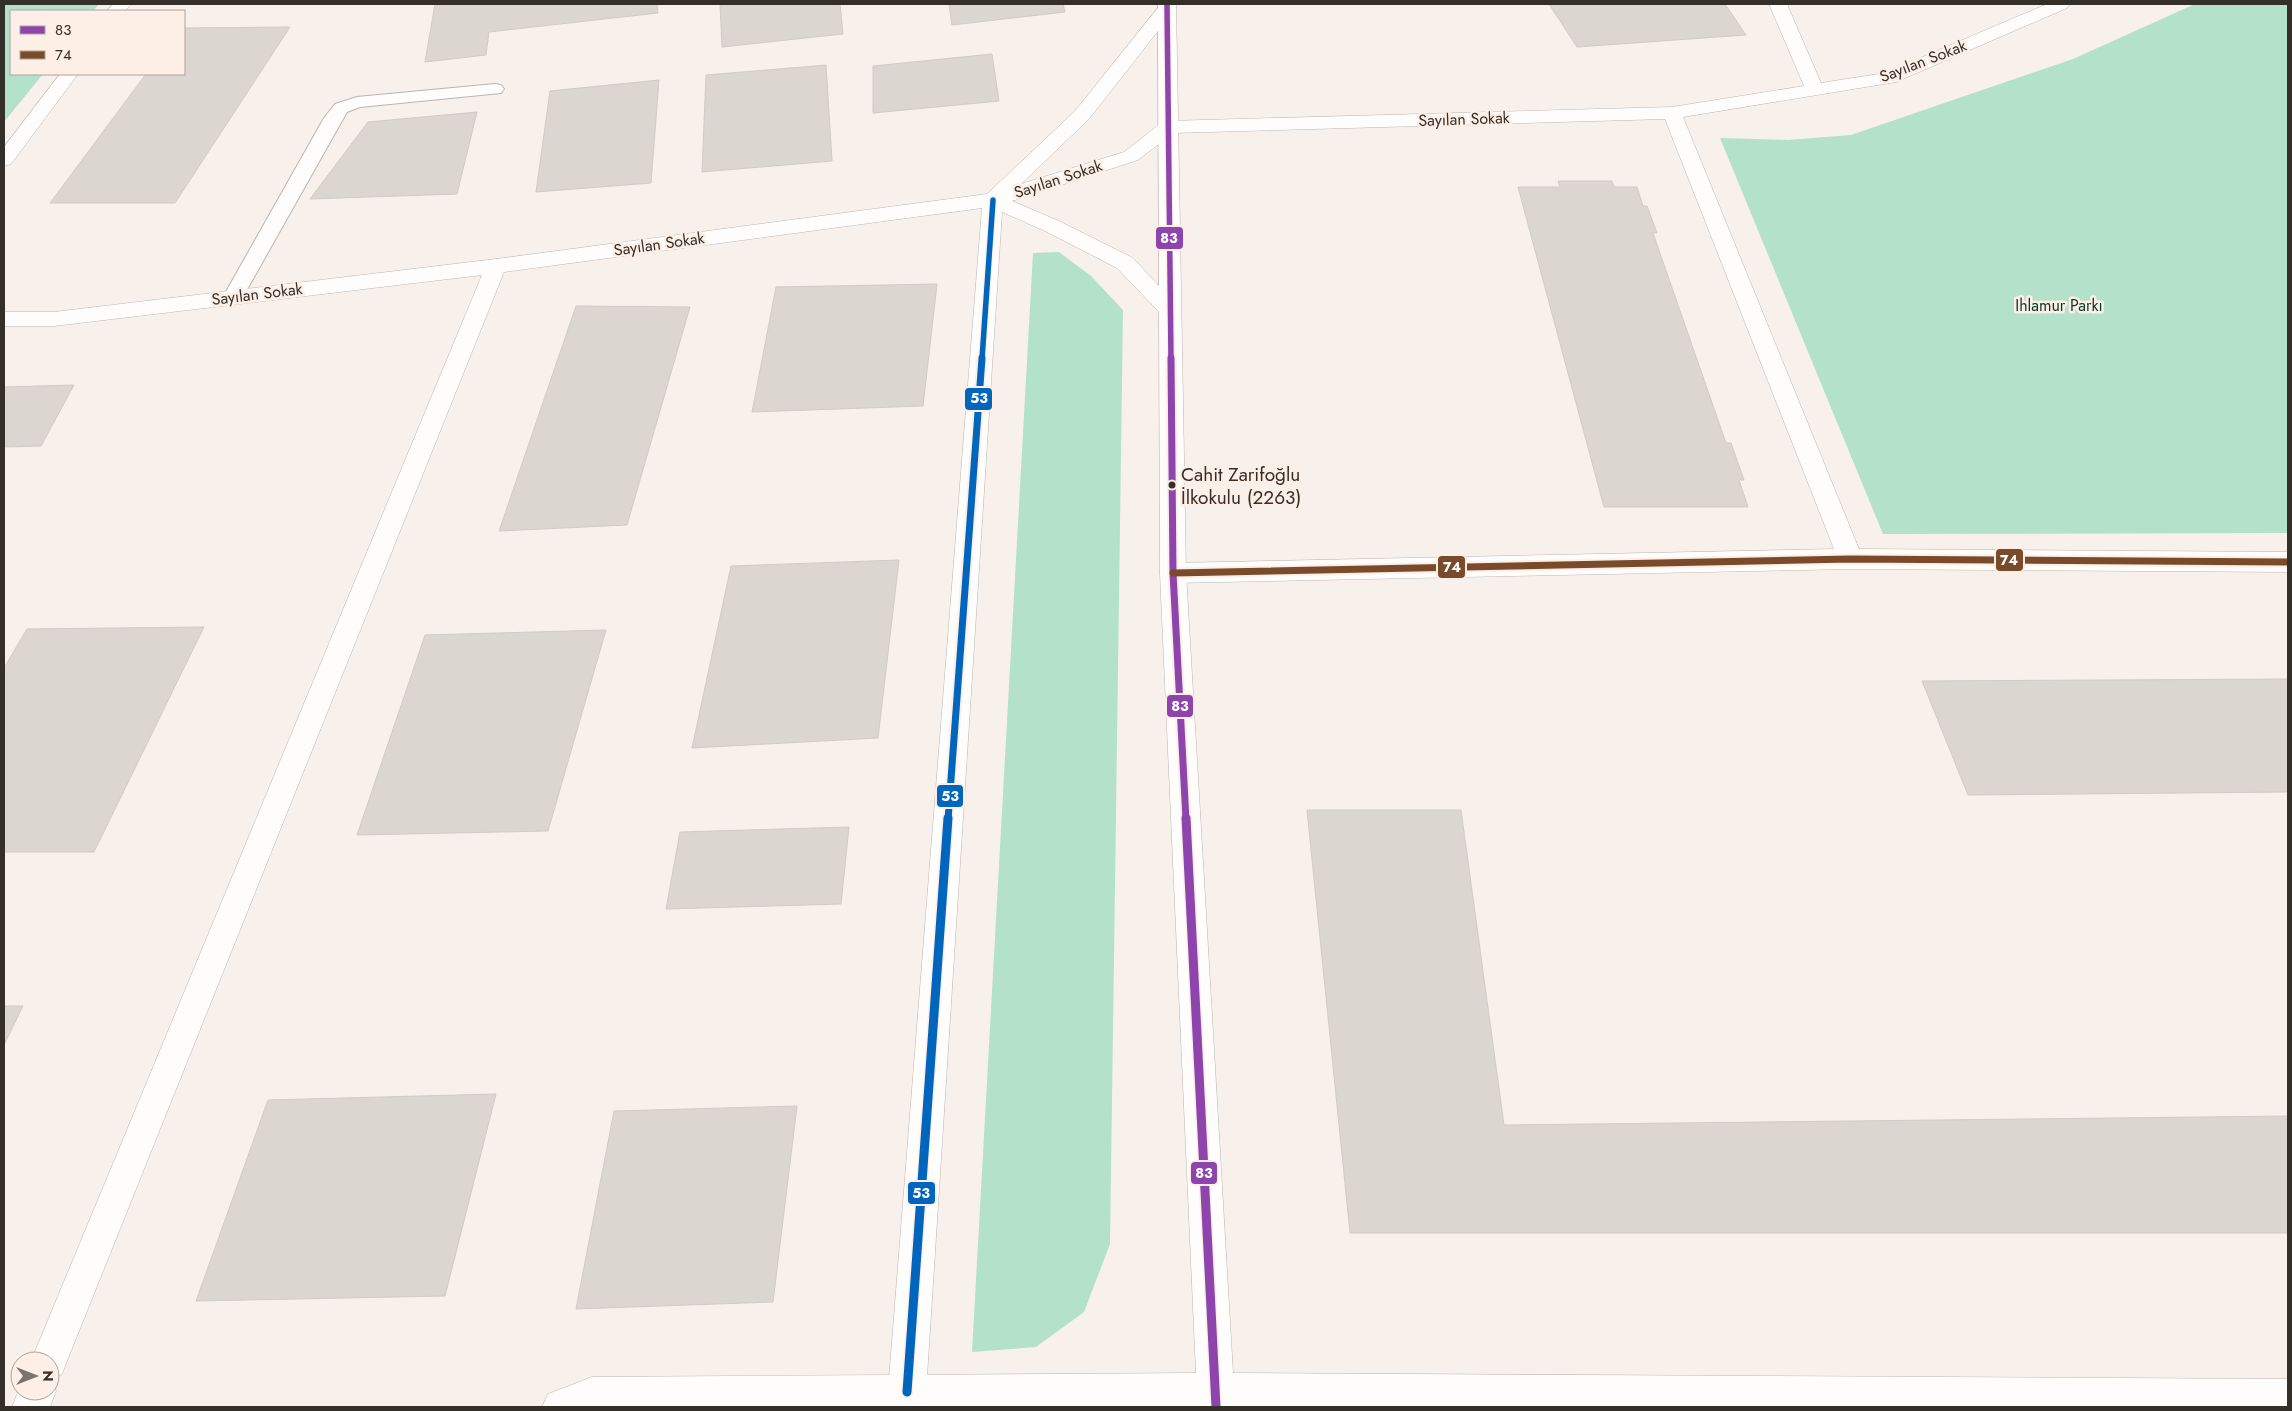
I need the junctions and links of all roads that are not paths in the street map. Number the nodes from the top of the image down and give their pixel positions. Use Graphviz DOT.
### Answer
graph roads {
  1 [pos="1778,4"];
  2 [pos="2061,4"];
  3 [pos="1167,6"];
  4 [pos="68,75"];
  5 [pos="495,89"];
  6 [pos="1815,90"];
  7 [pos="1672,113"];
  8 [pos="1168,127"];
  9 [pos="4,160"];
  10 [pos="993,200"];
  11 [pos="496,266"];
  12 [pos="233,297"];
  13 [pos="1170,310"];
  14 [pos="4,319"];
  15 [pos="1850,559"];
  16 [pos="2288,562"];
  17 [pos="1174,573"];
  18 [pos="53,1351"];
  19 [pos="906,1392"];
  20 [pos="2288,1398"];
  21 [pos="1216,1400"];
  22 [pos="561,1407"];
  1 -- 6 [label="street"];
  2 -- 6 [label="street, Sayılan Sokak"];
  3 -- 8 [label="street"];
  3 -- 10 [label="street"];
  4 -- 9 [label="street"];
  5 -- 12 [label="lane"];
  6 -- 7 [label="street, Sayılan Sokak"];
  7 -- 8 [label="street, Sayılan Sokak"];
  7 -- 15 [label="street"];
  8 -- 10 [label="street, Sayılan Sokak"];
  8 -- 13 [label="street"];
  10 -- 11 [label="street, Sayılan Sokak"];
  10 -- 13 [label="street"];
  10 -- 19 [label="street"];
  11 -- 12 [label="street, Sayılan Sokak"];
  11 -- 18 [label="street"];
  12 -- 14 [label="street, Sayılan Sokak"];
  13 -- 17 [label="street"];
  15 -- 16 [label="street"];
  15 -- 17 [label="street"];
  17 -- 21 [label="street"];
  19 -- 21 [label="street"];
  19 -- 22 [label="street"];
  20 -- 21 [label="street"];
}
